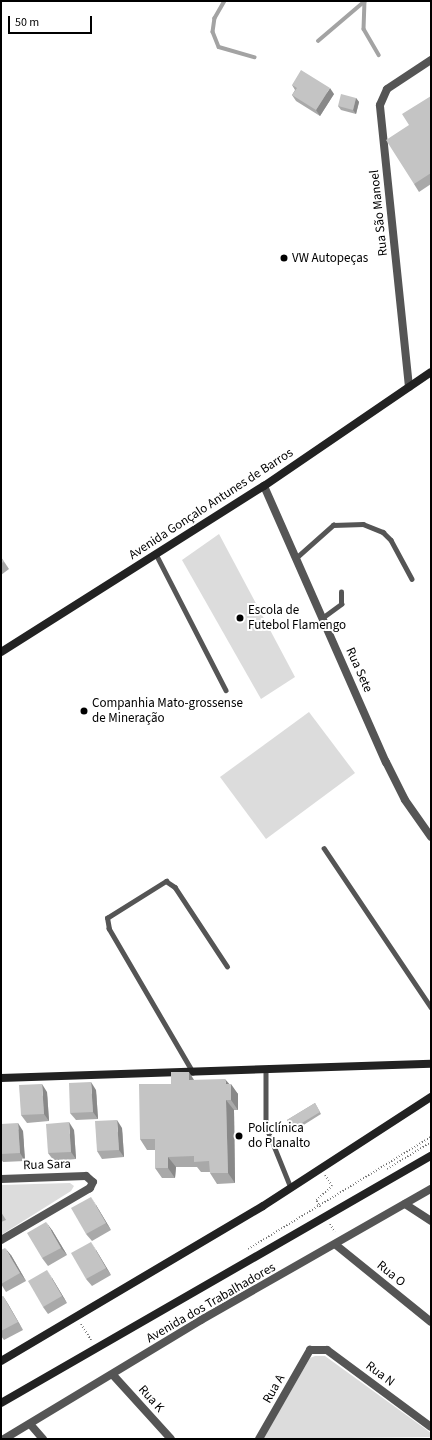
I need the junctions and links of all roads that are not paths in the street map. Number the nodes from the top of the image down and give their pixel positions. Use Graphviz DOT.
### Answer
graph roads {
  1 [pos="431,60"];
  2 [pos="431,372"];
  3 [pos="409,387"];
  4 [pos="264,486"];
  5 [pos="156,554"];
  6 [pos="296,558"];
  7 [pos="412,579"];
  8 [pos="341,592"];
  9 [pos="322,618"];
  10 [pos="1,652"];
  11 [pos="226,690"];
  12 [pos="431,837"];
  13 [pos="324,848"];
  14 [pos="227,966"];
  15 [pos="431,1007"];
  16 [pos="431,1060"];
  17 [pos="431,1064"];
  18 [pos="407,1066"];
  19 [pos="266,1070"];
  20 [pos="193,1073"];
  21 [pos="1,1078"];
  22 [pos="431,1097"];
  23 [pos="431,1156"];
  24 [pos="1,1179"];
  25 [pos="292,1188"];
  26 [pos="431,1189"];
  27 [pos="405,1204"];
  28 [pos="431,1221"];
  29 [pos="1,1240"];
  30 [pos="336,1245"];
  31 [pos="431,1322"];
  32 [pos="310,1350"];
  33 [pos="1,1361"];
  34 [pos="113,1375"];
  35 [pos="1,1403"];
  36 [pos="30,1424"];
  37 [pos="431,1427"];
  38 [pos="4,1439"];
  39 [pos="43,1439"];
  40 [pos="171,1439"];
  41 [pos="259,1439"];
  1 -- 3 [label="street, Rua São Manoel"];
  2 -- 3 [label="main road, Avenida Gonçalo Antunes de Barros"];
  3 -- 4 [label="main road, Avenida Gonçalo Antunes de Barros"];
  4 -- 5 [label="main road, Avenida Gonçalo Antunes de Barros"];
  4 -- 6 [label="street, Rua Sete"];
  5 -- 10 [label="main road, Avenida Gonçalo Antunes de Barros"];
  5 -- 11 [label="lane"];
  6 -- 7 [label="lane"];
  6 -- 9 [label="street, Rua Sete"];
  8 -- 9 [label="lane"];
  9 -- 12 [label="street, Rua Sete"];
  13 -- 15 [label="lane"];
  14 -- 20 [label="lane"];
  16 -- 18 [label="main road"];
  17 -- 18 [label="main road"];
  18 -- 19 [label="main road"];
  19 -- 20 [label="main road"];
  19 -- 25 [label="lane"];
  20 -- 21 [label="main road"];
  22 -- 25 [label="main road"];
  23 -- 35 [label="main road"];
  24 -- 29 [label="street, Rua Sara"];
  25 -- 33 [label="main road"];
  26 -- 27 [label="street, Avenida dos Trabalhadores"];
  27 -- 28 [label="street"];
  27 -- 30 [label="street, Avenida dos Trabalhadores"];
  30 -- 31 [label="street, Rua O"];
  30 -- 34 [label="street, Avenida dos Trabalhadores"];
  32 -- 37 [label="street, Rua N"];
  32 -- 41 [label="street, Rua A"];
  34 -- 36 [label="street, Avenida dos Trabalhadores"];
  34 -- 40 [label="street, Rua K"];
  36 -- 38 [label="street, Avenida dos Trabalhadores"];
  36 -- 39 [label="street"];
}
